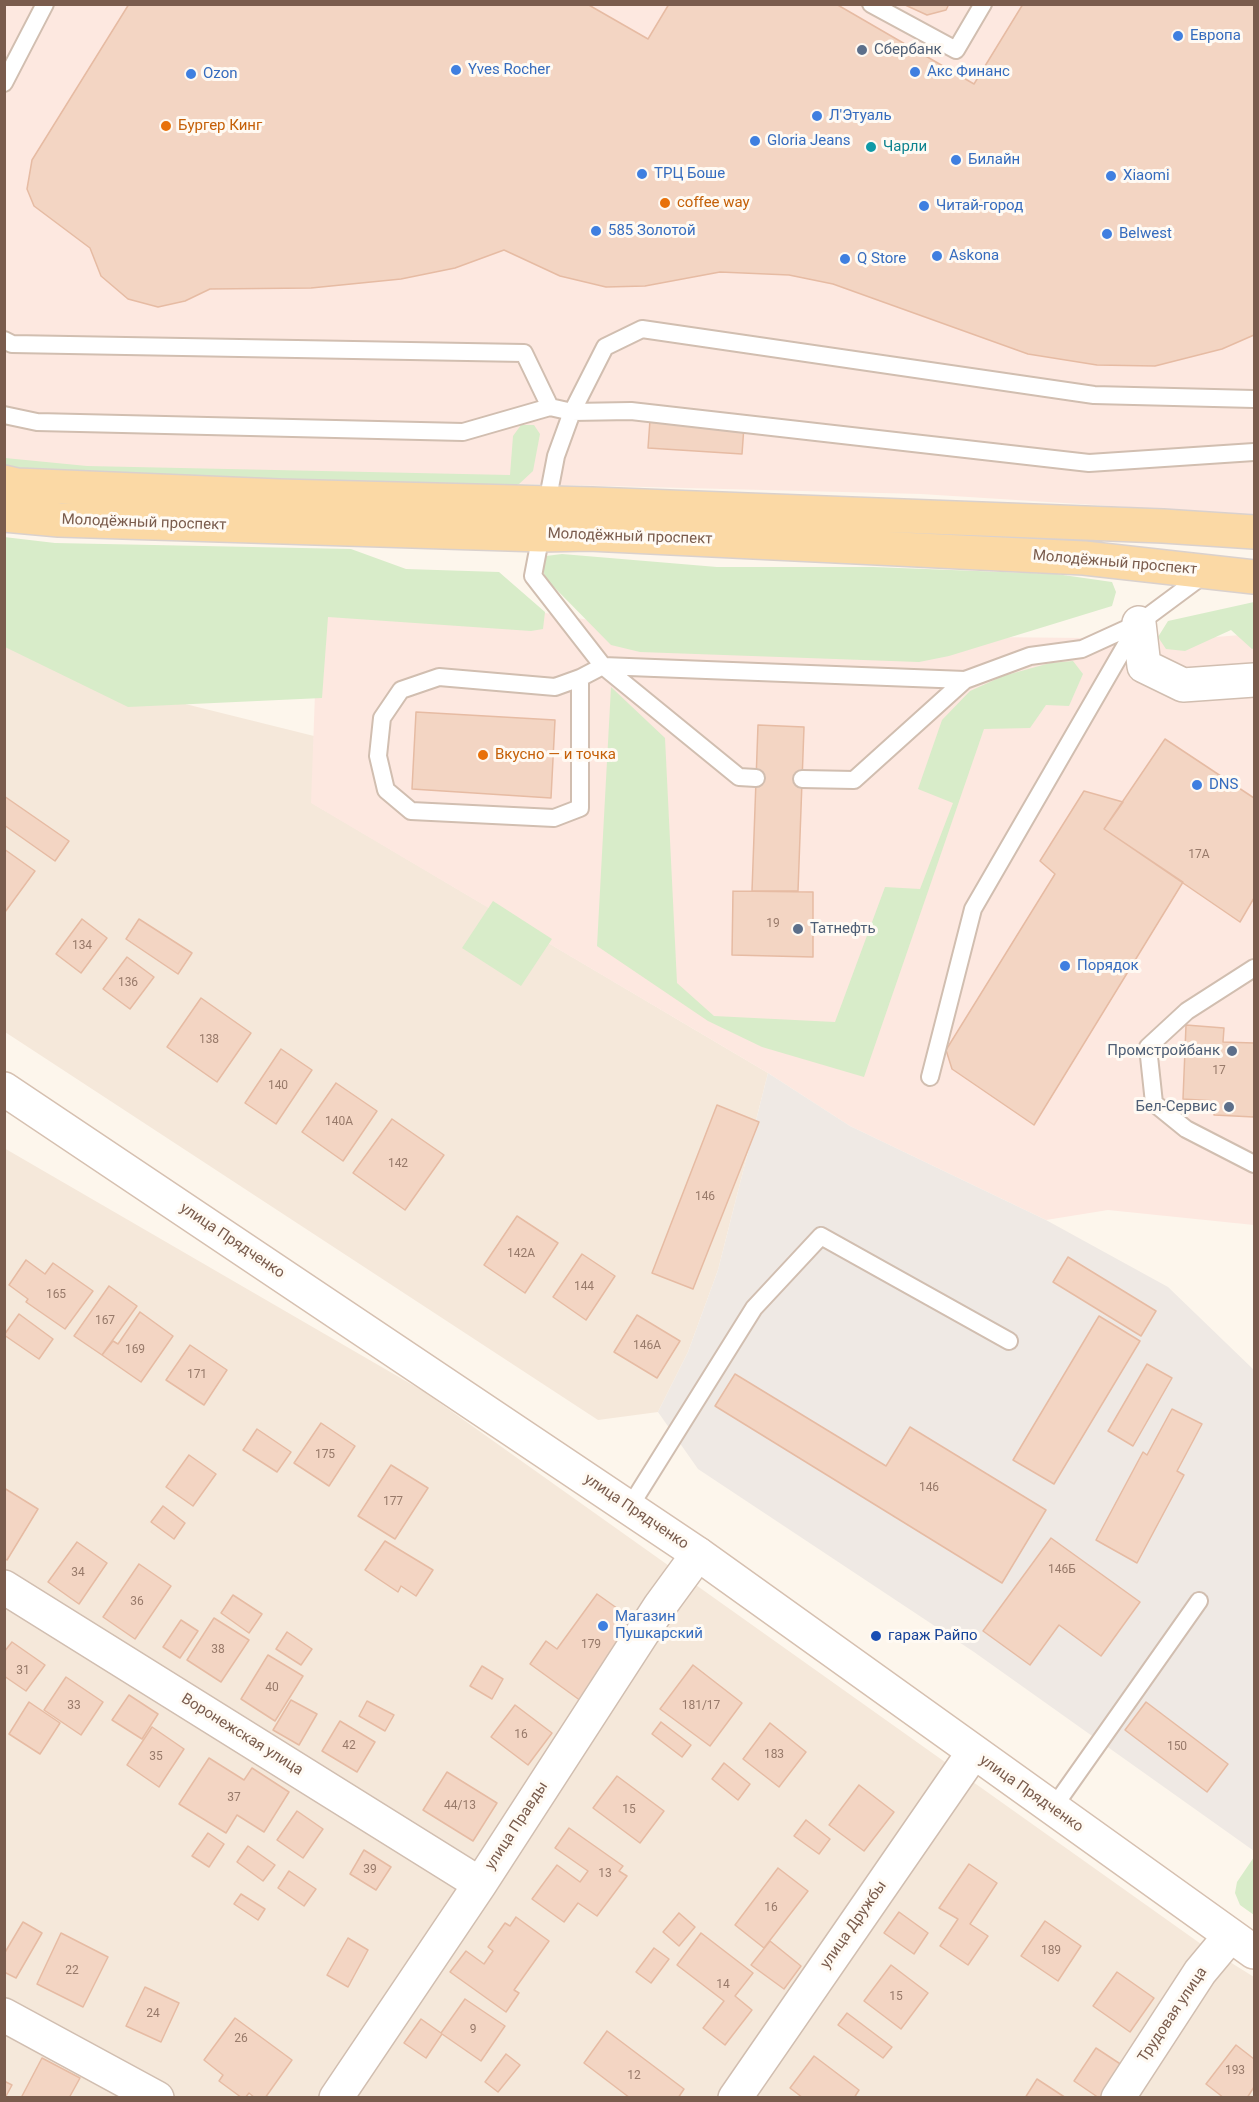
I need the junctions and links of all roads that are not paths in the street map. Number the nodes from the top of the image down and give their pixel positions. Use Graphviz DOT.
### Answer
graph roads {
  1 [pos="45,4"];
  2 [pos="871,4"];
  3 [pos="983,4"];
  4 [pos="4,83"];
  5 [pos="4,340"];
  6 [pos="1254,399"];
  7 [pos="550,407"];
  8 [pos="572,412"];
  9 [pos="4,415"];
  10 [pos="1254,452"];
  11 [pos="4,482"];
  12 [pos="547,502"];
  13 [pos="4,515"];
  14 [pos="1254,532"];
  15 [pos="541,535"];
  16 [pos="1208,572"];
  17 [pos="1254,577"];
  18 [pos="1139,623"];
  19 [pos="603,666"];
  20 [pos="580,678"];
  21 [pos="965,680"];
  22 [pos="1254,680"];
  23 [pos="756,778"];
  24 [pos="802,779"];
  25 [pos="1254,968"];
  26 [pos="930,1077"];
  27 [pos="4,1089"];
  28 [pos="1254,1164"];
  29 [pos="1009,1341"];
  30 [pos="629,1508"];
  31 [pos="698,1554"];
  32 [pos="4,1587"];
  33 [pos="1199,1601"];
  34 [pos="973,1753"];
  35 [pos="1053,1808"];
  36 [pos="480,1884"];
  37 [pos="1242,1944"];
  38 [pos="4,2015"];
  39 [pos="157,2097"];
  40 [pos="336,2097"];
  41 [pos="735,2097"];
  42 [pos="1119,2097"];
  1 -- 4 [label="lane"];
  2 -- 3 [label="lane"];
  5 -- 7 [label="lane"];
  6 -- 8 [label="lane"];
  7 -- 8 [label="lane"];
  7 -- 9 [label="lane"];
  8 -- 10 [label="lane"];
  8 -- 12 [label="lane"];
  11 -- 12 [label="main road, Молодёжный проспект"];
  12 -- 14 [label="main road, Молодёжный проспект"];
  12 -- 15 [label="lane"];
  13 -- 15 [label="main road, Молодёжный проспект"];
  15 -- 16 [label="main road, Молодёжный проспект"];
  15 -- 19 [label="lane"];
  16 -- 17 [label="main road, Молодёжный проспект"];
  16 -- 18 [label="lane"];
  18 -- 21 [label="lane"];
  18 -- 22 [label="street"];
  18 -- 26 [label="lane"];
  19 -- 20 [label="lane"];
  19 -- 21 [label="lane"];
  19 -- 23 [label="lane"];
  20 -- 20 [label="lane"];
  21 -- 24 [label="lane"];
  25 -- 28 [label="lane"];
  27 -- 30 [label="street, улица Прядченко"];
  29 -- 30 [label="lane"];
  30 -- 31 [label="street, улица Прядченко"];
  31 -- 34 [label="street, улица Прядченко"];
  31 -- 36 [label="street, улица Правды"];
  32 -- 36 [label="street, Воронежская улица"];
  33 -- 35 [label="lane"];
  34 -- 35 [label="street, улица Прядченко"];
  34 -- 41 [label="street, улица Дружбы"];
  35 -- 37 [label="street, улица Прядченко"];
  36 -- 40 [label="street, улица Правды"];
  37 -- 42 [label="street, Трудовая улица"];
  38 -- 39 [label="street"];
}
